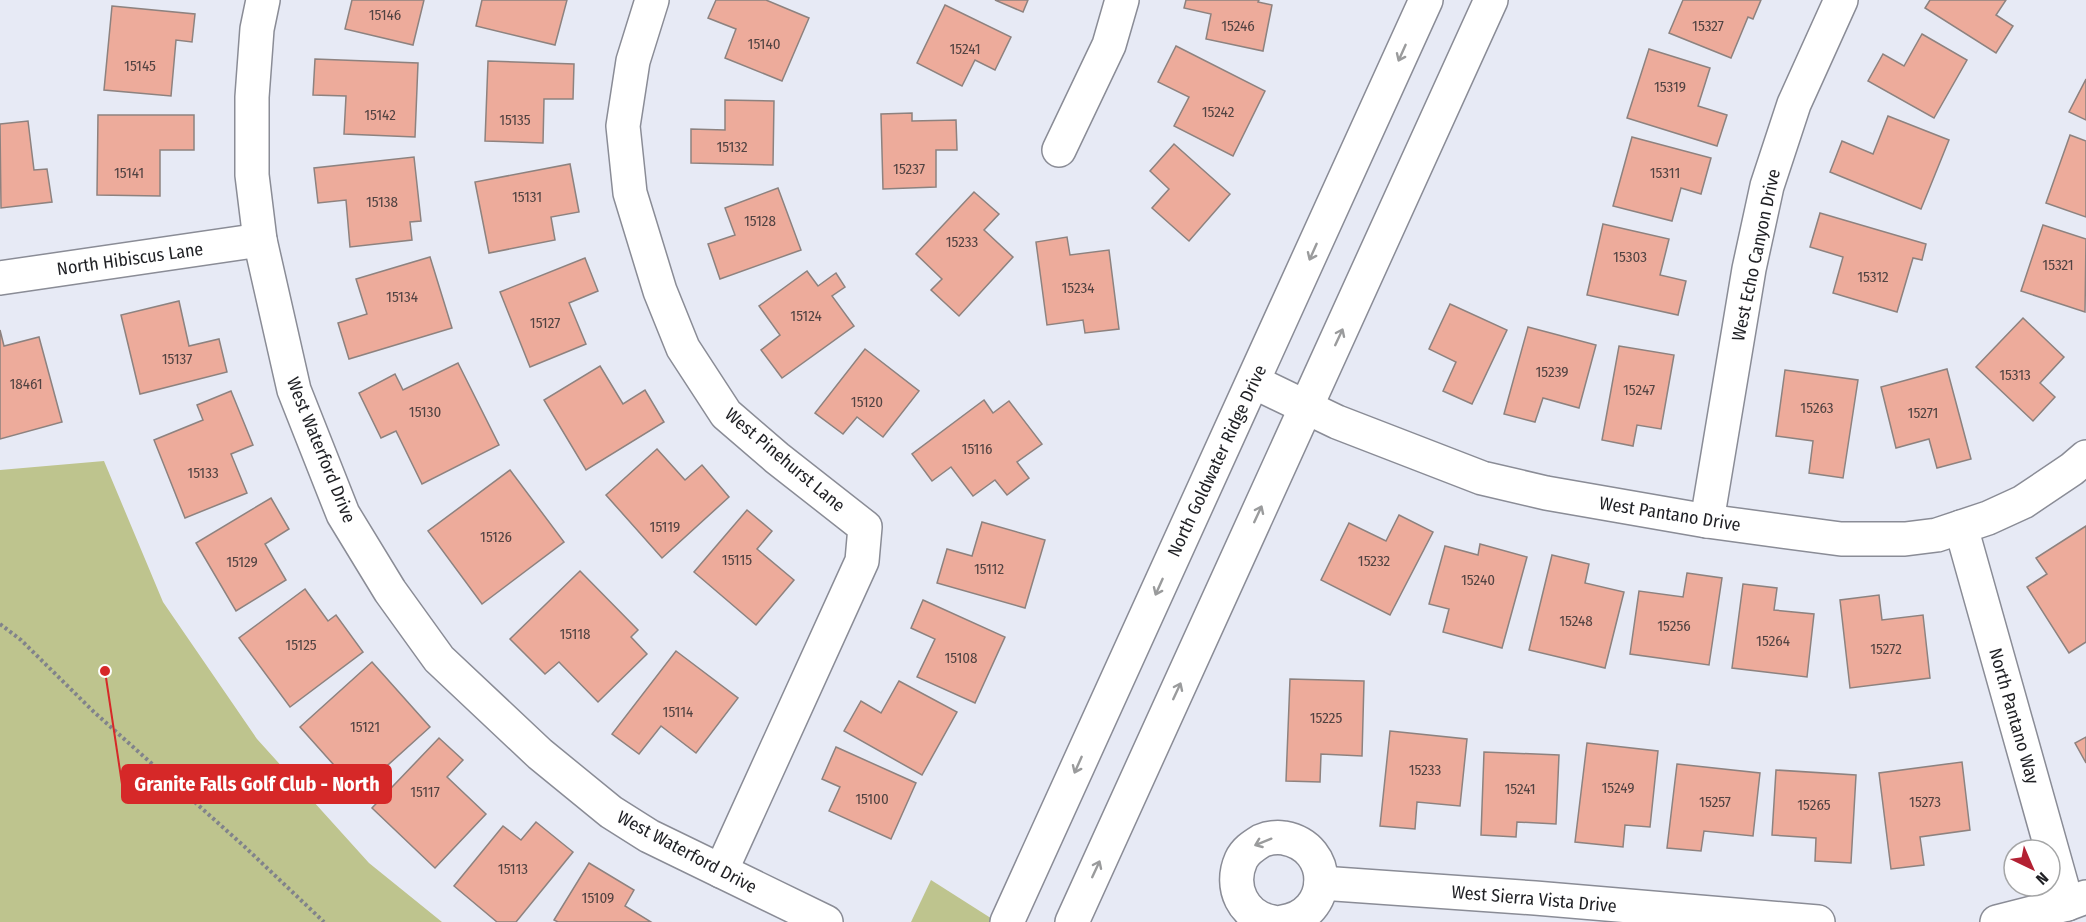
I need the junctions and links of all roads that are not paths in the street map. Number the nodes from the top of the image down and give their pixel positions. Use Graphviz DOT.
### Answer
graph roads {
  1 [pos="263,0"];
  2 [pos="652,0"];
  3 [pos="1122,0"];
  4 [pos="1426,0"];
  5 [pos="1491,0"];
  6 [pos="1841,0"];
  7 [pos="1059,150"];
  8 [pos="260,240"];
  9 [pos="0,278"];
  10 [pos="1254,382"];
  11 [pos="1306,408"];
  12 [pos="2086,457"];
  13 [pos="1707,521"];
  14 [pos="1961,527"];
  15 [pos="721,871"];
  16 [pos="1321,883"];
  17 [pos="2077,901"];
  18 [pos="826,922"];
  19 [pos="1007,922"];
  20 [pos="1072,922"];
  21 [pos="1273,922"];
  22 [pos="1282,922"];
  23 [pos="1818,922"];
  24 [pos="1997,922"];
  1 -- 8 [label="street, West Waterford Drive"];
  2 -- 15 [label="street, West Pinehurst Lane"];
  3 -- 7 [label="street"];
  4 -- 10 [label="street, North Goldwater Ridge Drive, one-way"];
  11 -- 5 [label="street, one-way"];
  6 -- 13 [label="street, West Echo Canyon Drive"];
  8 -- 9 [label="street, North Hibiscus Lane"];
  8 -- 15 [label="street, West Waterford Drive"];
  10 -- 11 [label="street, West Pantano Drive"];
  10 -- 19 [label="street, North Goldwater Ridge Drive, one-way"];
  11 -- 13 [label="street, West Pantano Drive"];
  20 -- 11 [label="street, one-way"];
  12 -- 14 [label="street, West Pantano Drive"];
  13 -- 14 [label="street, West Pantano Drive"];
  14 -- 17 [label="street, North Pantano Way"];
  15 -- 18 [label="street, West Waterford Drive"];
  16 -- 21 [label="street, one-way"];
  16 -- 22 [label="street"];
  16 -- 23 [label="street, West Sierra Vista Drive"];
  17 -- 24 [label="street"];
}
